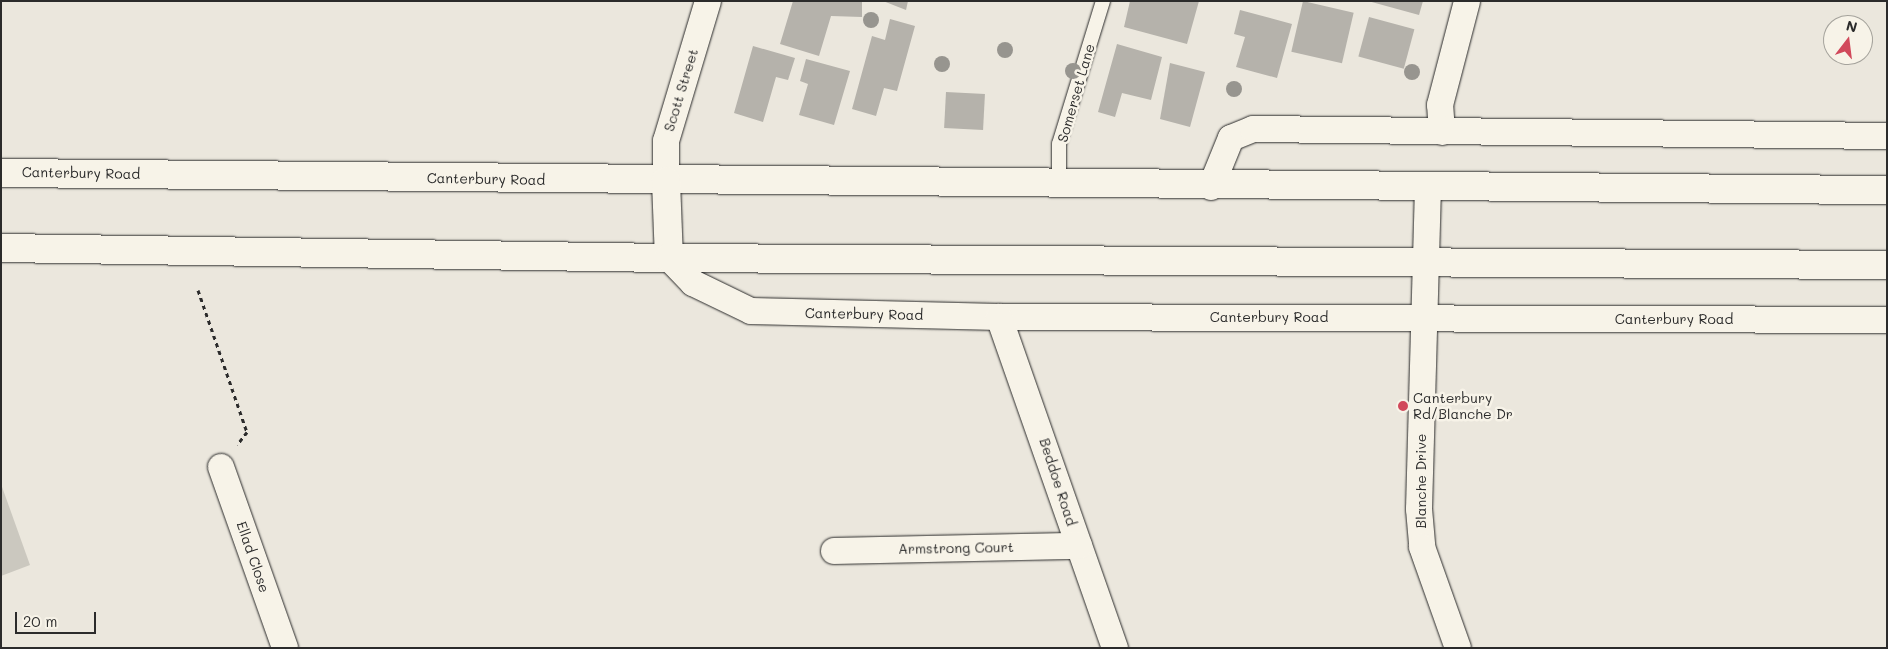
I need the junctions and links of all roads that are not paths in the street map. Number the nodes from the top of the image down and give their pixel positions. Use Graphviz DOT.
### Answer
graph roads {
  1 [pos="708,1"];
  2 [pos="1103,1"];
  3 [pos="1467,1"];
  4 [pos="1442,132"];
  5 [pos="1887,136"];
  6 [pos="1,172"];
  7 [pos="666,181"];
  8 [pos="1059,185"];
  9 [pos="1211,187"];
  10 [pos="1428,187"];
  11 [pos="1887,190"];
  12 [pos="1,248"];
  13 [pos="669,258"];
  14 [pos="1424,264"];
  15 [pos="1887,265"];
  16 [pos="999,317"];
  17 [pos="1423,317"];
  18 [pos="1887,320"];
  19 [pos="221,467"];
  20 [pos="1079,546"];
  21 [pos="834,551"];
  22 [pos="285,648"];
  23 [pos="1115,648"];
  24 [pos="1458,648"];
  1 -- 7 [label="street, Scott Street"];
  2 -- 8 [label="lane, Somerset Lane"];
  3 -- 4 [label="street"];
  4 -- 5 [label="street"];
  4 -- 9 [label="street"];
  6 -- 7 [label="main road, Canterbury Road"];
  7 -- 8 [label="main road, Canterbury Road"];
  7 -- 13 [label="main road"];
  8 -- 9 [label="main road, Canterbury Road"];
  9 -- 10 [label="main road, Canterbury Road"];
  10 -- 11 [label="main road, Canterbury Road"];
  10 -- 14 [label="street, Blanche Drive"];
  12 -- 13 [label="main road"];
  13 -- 14 [label="main road"];
  13 -- 16 [label="street, Canterbury Road"];
  14 -- 15 [label="main road"];
  14 -- 17 [label="street, Blanche Drive"];
  16 -- 17 [label="street, Canterbury Road"];
  16 -- 20 [label="street, Beddoe Road"];
  17 -- 18 [label="street, Canterbury Road"];
  17 -- 24 [label="street, Blanche Drive"];
  19 -- 22 [label="street, Ellad Close"];
  20 -- 21 [label="street, Armstrong Court"];
  20 -- 23 [label="street, Beddoe Road"];
}
